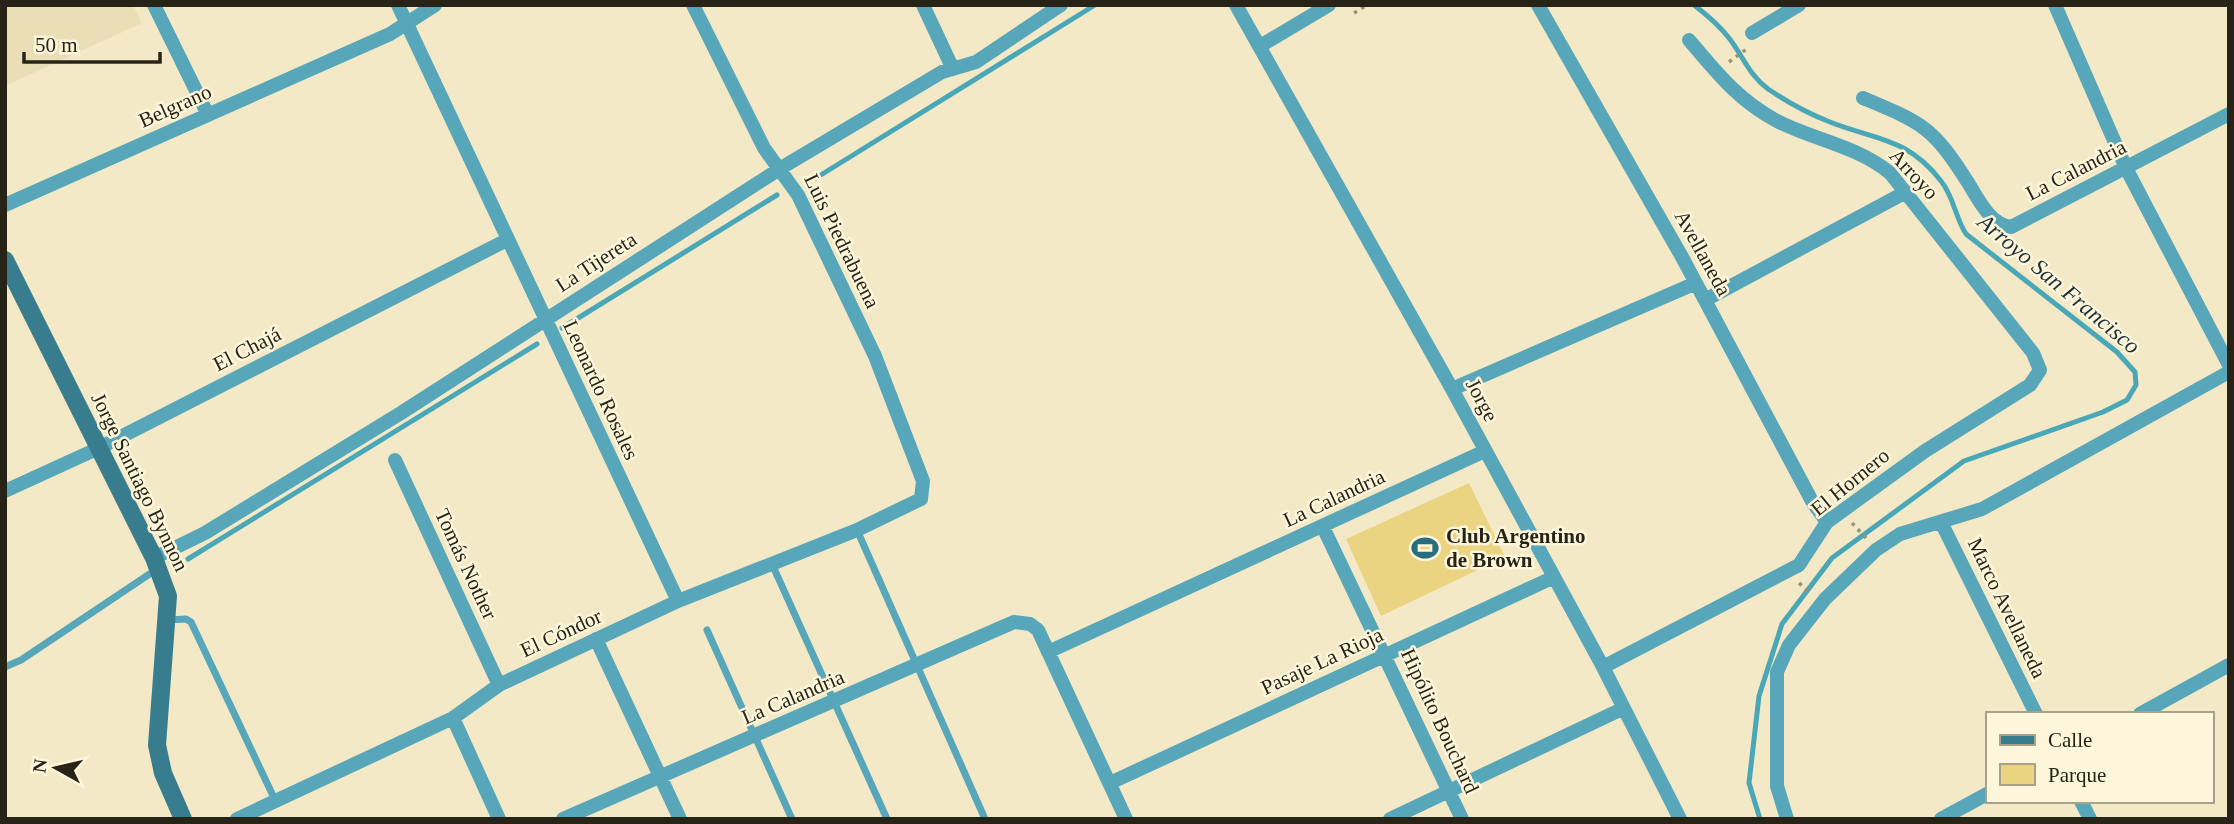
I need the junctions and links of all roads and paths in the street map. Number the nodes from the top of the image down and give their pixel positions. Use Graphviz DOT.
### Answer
graph roads {
  1 [pos="154,5"];
  2 [pos="398,5"];
  3 [pos="435,5"];
  4 [pos="693,5"];
  5 [pos="923,5"];
  6 [pos="1061,5"];
  7 [pos="1236,5"];
  8 [pos="1329,5"];
  9 [pos="1367,5"];
  10 [pos="1538,5"];
  11 [pos="2055,5"];
  12 [pos="1795,6"];
  13 [pos="1354,13"];
  14 [pos="407,23"];
  15 [pos="1752,33"];
  16 [pos="1689,40"];
  17 [pos="1260,46"];
  18 [pos="1749,48"];
  19 [pos="1730,61"];
  20 [pos="952,67"];
  21 [pos="1863,98"];
  22 [pos="2229,114"];
  23 [pos="208,115"];
  24 [pos="781,168"];
  25 [pos="2126,168"];
  26 [pos="1906,192"];
  27 [pos="5,205"];
  28 [pos="507,240"];
  29 [pos="5,260"];
  30 [pos="1696,283"];
  31 [pos="1705,300"];
  32 [pos="544,320"];
  33 [pos="2038,360"];
  34 [pos="2229,365"];
  35 [pos="2229,372"];
  36 [pos="1452,388"];
  37 [pos="99,448"];
  38 [pos="1485,451"];
  39 [pos="395,460"];
  40 [pos="5,491"];
  41 [pos="914,505"];
  42 [pos="1850,521"];
  43 [pos="1827,522"];
  44 [pos="1941,522"];
  45 [pos="1323,527"];
  46 [pos="857,530"];
  47 [pos="1870,541"];
  48 [pos="156,563"];
  49 [pos="772,564"];
  50 [pos="1552,578"];
  51 [pos="1793,578"];
  52 [pos="1815,598"];
  53 [pos="678,601"];
  54 [pos="167,620"];
  55 [pos="707,630"];
  56 [pos="596,639"];
  57 [pos="1048,652"];
  58 [pos="1386,655"];
  59 [pos="2229,665"];
  60 [pos="916,666"];
  61 [pos="5,667"];
  62 [pos="1603,667"];
  63 [pos="499,685"];
  64 [pos="835,702"];
  65 [pos="1622,709"];
  66 [pos="2035,712"];
  67 [pos="2144,712"];
  68 [pos="453,718"];
  69 [pos="755,735"];
  70 [pos="660,776"];
  71 [pos="1110,783"];
  72 [pos="1449,791"];
  73 [pos="1986,795"];
  74 [pos="275,800"];
  75 [pos="2082,803"];
  76 [pos="183,819"];
  77 [pos="237,819"];
  78 [pos="499,819"];
  79 [pos="563,819"];
  80 [pos="680,819"];
  81 [pos="792,819"];
  82 [pos="887,819"];
  83 [pos="985,819"];
  84 [pos="1126,819"];
  85 [pos="1390,819"];
  86 [pos="1462,819"];
  87 [pos="1679,819"];
  88 [pos="1787,819"];
  89 [pos="1941,819"];
  90 [pos="2090,819"];
  1 -- 23 [label="street"];
  2 -- 14 [label="street, Leonardo Rosales"];
  3 -- 14 [label="street, Belgrano"];
  4 -- 24 [label="street, Luis Piedrabuena"];
  5 -- 20 [label="street"];
  6 -- 20 [label="street, La Tijereta"];
  7 -- 17 [label="street, Jorge"];
  8 -- 17 [label="street"];
  9 -- 13 [label="path"];
  10 -- 30 [label="street, Avellaneda"];
  11 -- 25 [label="street"];
  12 -- 15 [label="street"];
  14 -- 23 [label="street, Belgrano"];
  14 -- 28 [label="street, Leonardo Rosales"];
  16 -- 26 [label="street, Arroyo"];
  17 -- 36 [label="street, Jorge"];
  18 -- 19 [label="path"];
  20 -- 24 [label="street, La Tijereta"];
  21 -- 25 [label="street, La Calandria"];
  22 -- 25 [label="street, La Calandria"];
  23 -- 27 [label="street, Belgrano"];
  24 -- 32 [label="street, La Tijereta"];
  24 -- 41 [label="street, Luis Piedrabuena"];
  25 -- 34 [label="street"];
  26 -- 31 [label="street"];
  26 -- 33 [label="street, Arroyo"];
  28 -- 32 [label="street, Leonardo Rosales"];
  28 -- 37 [label="street, El Chajá"];
  29 -- 37 [label="street, Jorge Santiago Bynnon"];
  30 -- 31 [label="street, Avellaneda"];
  30 -- 36 [label="street"];
  31 -- 43 [label="street, Avellaneda"];
  32 -- 48 [label="street, La Tijereta"];
  32 -- 53 [label="street, Leonardo Rosales"];
  33 -- 43 [label="street, El Hornero"];
  35 -- 44 [label="street"];
  36 -- 38 [label="street, Jorge"];
  37 -- 40 [label="street, El Chajá"];
  37 -- 48 [label="street, Jorge Santiago Bynnon"];
  38 -- 45 [label="street, La Calandria"];
  38 -- 50 [label="street, Jorge"];
  39 -- 63 [label="street, Tomás Nother"];
  41 -- 46 [label="street, El Cóndor"];
  42 -- 47 [label="path"];
  43 -- 62 [label="street, El Hornero"];
  44 -- 66 [label="street, Marco Avellaneda"];
  44 -- 88 [label="street"];
  45 -- 57 [label="street, La Calandria"];
  45 -- 58 [label="street, Hipólito Bouchard"];
  46 -- 49 [label="street, El Cóndor"];
  46 -- 60 [label="lane"];
  48 -- 54 [label="street, Jorge Santiago Bynnon"];
  48 -- 61 [label="lane"];
  49 -- 53 [label="street, El Cóndor"];
  49 -- 64 [label="lane"];
  50 -- 58 [label="street, Pasaje La Rioja"];
  50 -- 62 [label="street, Jorge"];
  51 -- 52 [label="path"];
  53 -- 56 [label="street, El Cóndor"];
  54 -- 74 [label="lane"];
  54 -- 76 [label="street, Jorge Santiago Bynnon"];
  55 -- 69 [label="lane"];
  56 -- 63 [label="street, El Cóndor"];
  56 -- 70 [label="street"];
  57 -- 60 [label="street, La Calandria"];
  57 -- 71 [label="street"];
  58 -- 71 [label="street, Pasaje La Rioja"];
  58 -- 72 [label="street, Hipólito Bouchard"];
  59 -- 67 [label="street"];
  60 -- 64 [label="street, La Calandria"];
  60 -- 83 [label="lane"];
  62 -- 65 [label="street, Jorge"];
  63 -- 68 [label="street, El Cóndor"];
  64 -- 69 [label="street, La Calandria"];
  64 -- 82 [label="lane"];
  65 -- 72 [label="street"];
  65 -- 87 [label="street, Jorge"];
  68 -- 74 [label="street, El Cóndor"];
  68 -- 78 [label="street"];
  69 -- 70 [label="street, La Calandria"];
  69 -- 81 [label="lane"];
  70 -- 79 [label="street, La Calandria"];
  70 -- 80 [label="street"];
  71 -- 84 [label="street"];
  72 -- 85 [label="street"];
  72 -- 86 [label="street, Hipólito Bouchard"];
  73 -- 89 [label="street"];
  74 -- 77 [label="street, El Cóndor"];
  75 -- 90 [label="street"];
}
